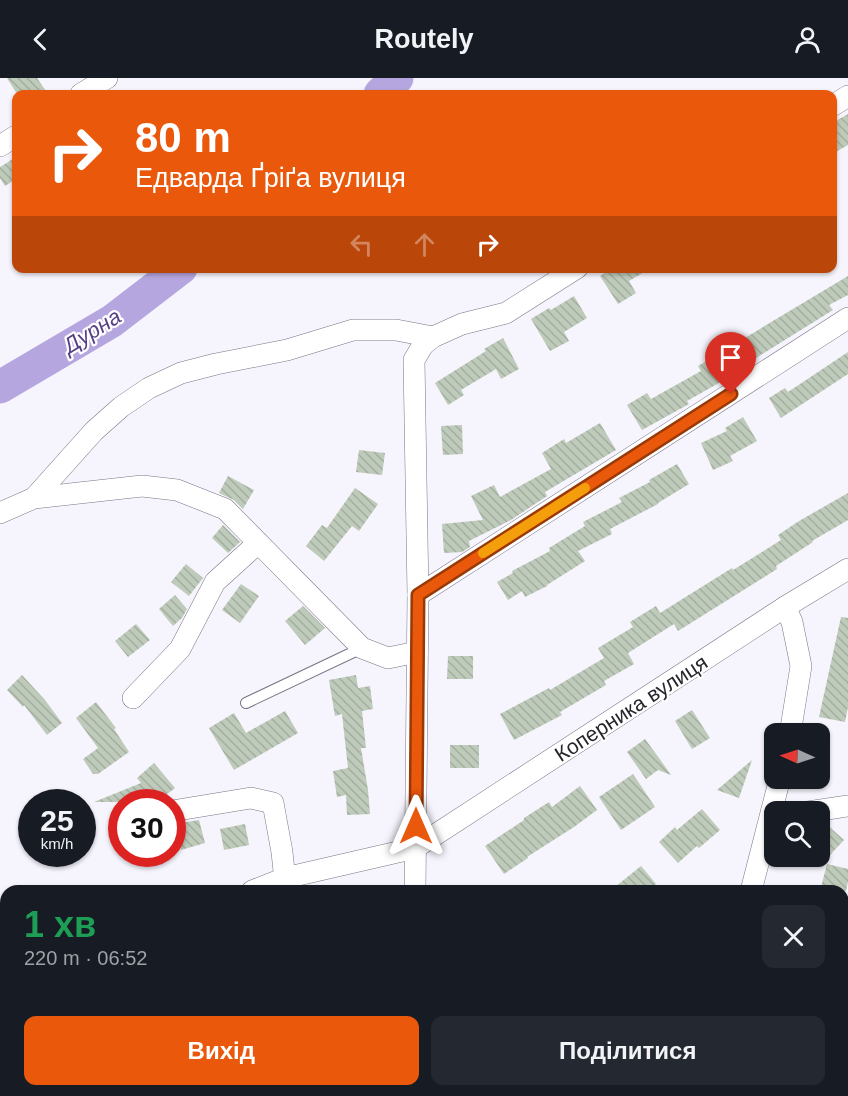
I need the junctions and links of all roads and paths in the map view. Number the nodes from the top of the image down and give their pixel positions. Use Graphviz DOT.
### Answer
graph roads {
  1 [pos="107,78"];
  2 [pos="88,90"];
  3 [pos="569,273"];
  4 [pos="848,318"];
  5 [pos="434,337"];
  6 [pos="34,498"];
  7 [pos="0,513"];
  8 [pos="258,543"];
  9 [pos="848,569"];
  10 [pos="418,595"];
  11 [pos="785,607"];
  12 [pos="362,648"];
  13 [pos="417,652"];
  14 [pos="133,698"];
  15 [pos="246,703"];
  16 [pos="792,723"];
  17 [pos="848,806"];
  18 [pos="186,809"];
  19 [pos="830,809"];
  20 [pos="764,845"];
  21 [pos="415,848"];
  22 [pos="286,885"];
  23 [pos="415,885"];
  24 [pos="753,885"];
  1 -- 2 [label="street"];
  3 -- 5 [label="street"];
  4 -- 10 [label="street"];
  5 -- 6 [label="street"];
  5 -- 10 [label="street"];
  6 -- 7 [label="street"];
  6 -- 8 [label="street"];
  8 -- 12 [label="street"];
  8 -- 14 [label="street"];
  9 -- 11 [label="street, Коперника вулиця"];
  10 -- 13 [label="street"];
  11 -- 16 [label="street"];
  11 -- 21 [label="street, Коперника вулиця"];
  12 -- 13 [label="street"];
  12 -- 15 [label="lane"];
  13 -- 21 [label="street"];
  17 -- 19 [label="street"];
  18 -- 22 [label="street"];
  20 -- 24 [label="street"];
  21 -- 22 [label="street"];
  21 -- 23 [label="street"];
}
